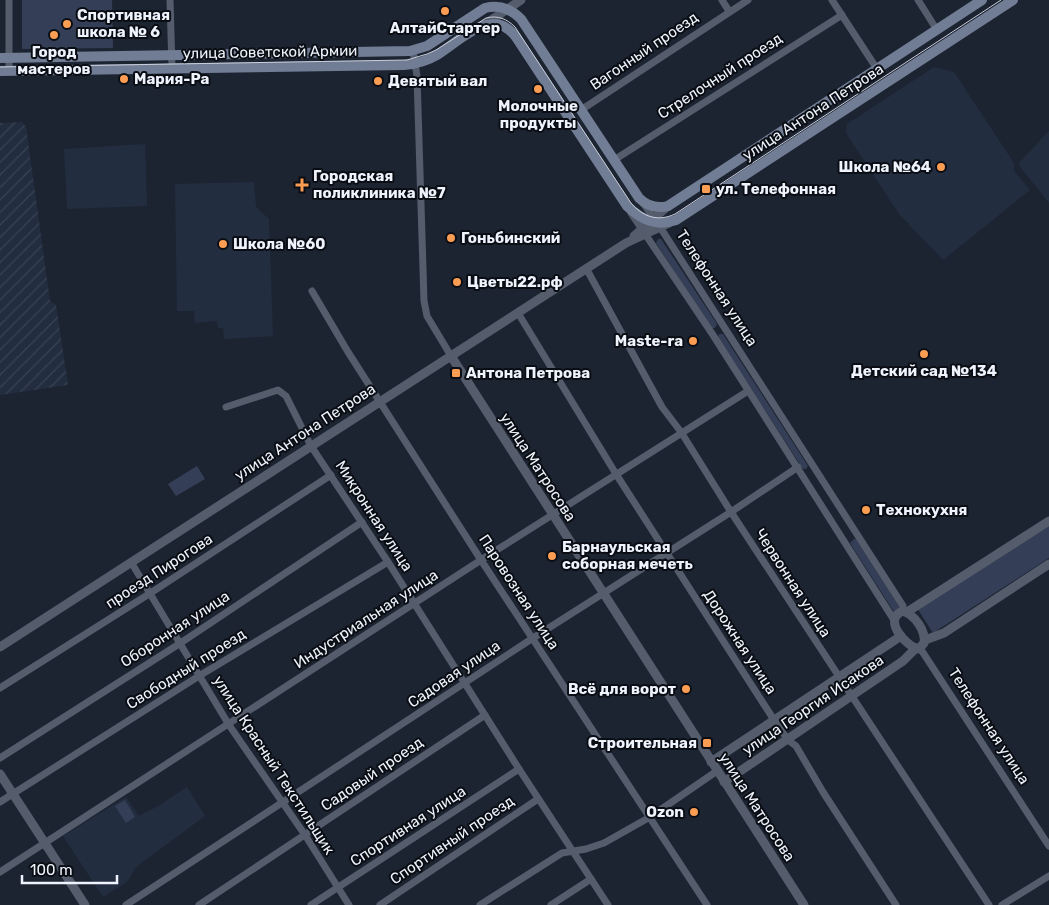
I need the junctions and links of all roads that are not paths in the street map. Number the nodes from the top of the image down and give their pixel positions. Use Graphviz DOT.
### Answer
graph roads {
  1 [pos="9,0"];
  2 [pos="170,0"];
  3 [pos="521,0"];
  4 [pos="722,0"];
  5 [pos="748,0"];
  6 [pos="832,0"];
  7 [pos="918,0"];
  8 [pos="982,0"];
  9 [pos="1014,0"];
  10 [pos="500,5"];
  11 [pos="729,11"];
  12 [pos="842,15"];
  13 [pos="484,24"];
  14 [pos="506,27"];
  15 [pos="937,30"];
  16 [pos="413,51"];
  17 [pos="274,54"];
  18 [pos="172,55"];
  19 [pos="5,58"];
  20 [pos="416,64"];
  21 [pos="274,67"];
  22 [pos="172,68"];
  23 [pos="877,69"];
  24 [pos="5,71"];
  25 [pos="581,110"];
  26 [pos="614,160"];
  27 [pos="639,198"];
  28 [pos="668,206"];
  29 [pos="651,226"];
  30 [pos="586,268"];
  31 [pos="312,291"];
  32 [pos="518,313"];
  33 [pos="451,356"];
  34 [pos="748,391"];
  35 [pos="380,402"];
  36 [pos="226,407"];
  37 [pos="681,432"];
  38 [pos="311,446"];
  39 [pos="798,467"];
  40 [pos="616,474"];
  41 [pos="331,475"];
  42 [pos="731,512"];
  43 [pos="552,516"];
  44 [pos="1049,521"];
  45 [pos="362,522"];
  46 [pos="666,553"];
  47 [pos="481,560"];
  48 [pos="131,562"];
  49 [pos="388,562"];
  50 [pos="1049,564"];
  51 [pos="149,594"];
  52 [pos="603,594"];
  53 [pos="415,604"];
  54 [pos="905,612"];
  55 [pos="894,620"];
  56 [pos="901,636"];
  57 [pos="532,638"];
  58 [pos="180,644"];
  59 [pos="920,646"];
  60 [pos="0,647"];
  61 [pos="199,676"];
  62 [pos="838,676"];
  63 [pos="464,683"];
  64 [pos="0,688"];
  65 [pos="852,696"];
  66 [pos="485,716"];
  67 [pos="774,720"];
  68 [pos="229,725"];
  69 [pos="788,740"];
  70 [pos="0,758"];
  71 [pos="712,762"];
  72 [pos="519,769"];
  73 [pos="717,771"];
  74 [pos="0,774"];
  75 [pos="724,782"];
  76 [pos="13,794"];
  77 [pos="538,799"];
  78 [pos="0,802"];
  79 [pos="283,803"];
  80 [pos="650,816"];
  81 [pos="305,835"];
  82 [pos="45,844"];
  83 [pos="1049,846"];
  84 [pos="573,851"];
  85 [pos="0,872"];
  86 [pos="1049,876"];
  87 [pos="591,879"];
  88 [pos="338,888"];
  89 [pos="85,905"];
  90 [pos="126,905"];
  91 [pos="199,905"];
  92 [pos="311,905"];
  93 [pos="349,905"];
  94 [pos="380,905"];
  95 [pos="480,905"];
  96 [pos="551,905"];
  97 [pos="608,905"];
  98 [pos="707,905"];
  99 [pos="804,905"];
  100 [pos="896,905"];
  101 [pos="989,905"];
  102 [pos="1002,905"];
  1 -- 19 [label="street"];
  2 -- 18 [label="street"];
  3 -- 10 [label="street, улица Советской Армии"];
  4 -- 11 [label="street"];
  5 -- 11 [label="street, Вагонный проезд"];
  6 -- 12 [label="street"];
  7 -- 15 [label="street"];
  8 -- 15 [label="main road, улица Антона Петрова"];
  9 -- 29 [label="main road, улица Антона Петрова"];
  10 -- 13 [label="street, улица Советской Армии"];
  10 -- 14 [label="street"];
  10 -- 16 [label="main road, улица Советской Армии"];
  10 -- 25 [label="main road, Телефонная улица"];
  11 -- 25 [label="street, Вагонный проезд"];
  12 -- 23 [label="street"];
  12 -- 26 [label="street, Стрелочный проезд"];
  13 -- 14 [label="main road"];
  13 -- 20 [label="main road, улица Советской Армии"];
  14 -- 29 [label="main road"];
  15 -- 23 [label="main road, улица Антона Петрова"];
  16 -- 17 [label="main road, улица Советской Армии"];
  16 -- 20 [label="street, улица Матросова"];
  17 -- 18 [label="main road, улица Советской Армии"];
  17 -- 21 [label="street"];
  18 -- 19 [label="main road, улица Советской Армии"];
  18 -- 22 [label="street"];
  19 -- 24 [label="street"];
  20 -- 21 [label="main road, улица Советской Армии"];
  20 -- 33 [label="street, улица Матросова"];
  21 -- 22 [label="main road, улица Советской Армии"];
  22 -- 24 [label="main road, улица Советской Армии"];
  23 -- 28 [label="main road, улица Антона Петрова"];
  25 -- 26 [label="main road, Телефонная улица"];
  26 -- 27 [label="main road, Телефонная улица"];
  27 -- 28 [label="main road"];
  27 -- 29 [label="street, Телефонная улица"];
  28 -- 29 [label="street, улица Антона Петрова"];
  29 -- 30 [label="street, улица Антона Петрова"];
  29 -- 34 [label="street, Телефонная улица"];
  29 -- 54 [label="street, Телефонная улица"];
  30 -- 32 [label="street, улица Антона Петрова"];
  30 -- 37 [label="street, Червонная улица"];
  31 -- 35 [label="street, Паровозная улица"];
  32 -- 33 [label="street, улица Антона Петрова"];
  32 -- 40 [label="street, Дорожная улица"];
  33 -- 35 [label="street, улица Антона Петрова"];
  33 -- 43 [label="street, улица Матросова"];
  34 -- 37 [label="street, Индустриальная улица"];
  34 -- 39 [label="street, Телефонная улица"];
  35 -- 38 [label="street, улица Антона Петрова"];
  35 -- 47 [label="street, Паровозная улица"];
  36 -- 38 [label="street, Микронная улица"];
  37 -- 40 [label="street, Индустриальная улица"];
  37 -- 42 [label="street, Червонная улица"];
  38 -- 41 [label="street, Микронная улица"];
  38 -- 48 [label="street, улица Антона Петрова"];
  39 -- 42 [label="street, Садовая улица"];
  39 -- 55 [label="street, Телефонная улица"];
  40 -- 43 [label="street, Индустриальная улица"];
  40 -- 46 [label="street, Дорожная улица"];
  41 -- 45 [label="street, Микронная улица"];
  41 -- 51 [label="street, проезд Пирогова"];
  42 -- 46 [label="street, Садовая улица"];
  42 -- 62 [label="street, Червонная улица"];
  43 -- 47 [label="street, Индустриальная улица"];
  43 -- 52 [label="street, улица Матросова"];
  44 -- 54 [label="street"];
  45 -- 49 [label="street, Микронная улица"];
  45 -- 58 [label="street, Оборонная улица"];
  46 -- 52 [label="street, Садовая улица"];
  46 -- 67 [label="street, Дорожная улица"];
  47 -- 53 [label="street, Индустриальная улица"];
  47 -- 57 [label="street, Паровозная улица"];
  48 -- 51 [label="street, улица Красный Текстильщик"];
  48 -- 60 [label="street, улица Антона Петрова"];
  49 -- 53 [label="street, Микронная улица"];
  49 -- 61 [label="street, Свободный проезд"];
  50 -- 59 [label="street, улица Георгия Исакова"];
  51 -- 58 [label="street, улица Красный Текстильщик"];
  51 -- 64 [label="street, проезд Пирогова"];
  52 -- 57 [label="street, Садовая улица"];
  52 -- 71 [label="street, улица Матросова"];
  53 -- 63 [label="street, Микронная улица"];
  53 -- 68 [label="street, Индустриальная улица"];
  54 -- 55 [label="street"];
  54 -- 59 [label="street"];
  55 -- 56 [label="street"];
  56 -- 59 [label="street"];
  56 -- 62 [label="street, улица Георгия Исакова"];
  57 -- 63 [label="street, Садовая улица"];
  57 -- 80 [label="street, Паровозная улица"];
  58 -- 61 [label="street, улица Красный Текстильщик"];
  58 -- 70 [label="street, Оборонная улица"];
  59 -- 65 [label="street, улица Георгия Исакова"];
  59 -- 83 [label="street, Телефонная улица"];
  61 -- 68 [label="street, улица Красный Текстильщик"];
  61 -- 76 [label="street, Свободный проезд"];
  62 -- 65 [label="street, Червонная улица"];
  62 -- 67 [label="street, улица Георгия Исакова"];
  63 -- 66 [label="street, Микронная улица"];
  63 -- 79 [label="street, Садовая улица"];
  65 -- 69 [label="street, улица Георгия Исакова"];
  65 -- 101 [label="street, Червонная улица"];
  66 -- 72 [label="street, Микронная улица"];
  66 -- 81 [label="street, Садовый проезд"];
  67 -- 69 [label="street, Дорожная улица"];
  67 -- 71 [label="street, улица Георгия Исакова"];
  68 -- 79 [label="street, улица Красный Текстильщик"];
  68 -- 82 [label="street, Индустриальная улица"];
  69 -- 75 [label="street, улица Георгия Исакова"];
  69 -- 100 [label="street, Дорожная улица"];
  71 -- 73 [label="street, улица Матросова"];
  72 -- 77 [label="street, Микронная улица"];
  72 -- 88 [label="street, Спортивная улица"];
  73 -- 75 [label="street, улица Матросова"];
  73 -- 80 [label="street"];
  74 -- 76 [label="street"];
  75 -- 99 [label="street, улица Матросова"];
  76 -- 78 [label="street, Свободный проезд"];
  76 -- 82 [label="street"];
  77 -- 84 [label="street, Микронная улица"];
  77 -- 94 [label="street, Спортивный проезд"];
  79 -- 81 [label="street, улица Красный Текстильщик"];
  79 -- 90 [label="street, Садовая улица"];
  80 -- 84 [label="street"];
  80 -- 98 [label="street, Паровозная улица"];
  81 -- 88 [label="street, улица Красный Текстильщик"];
  81 -- 91 [label="street, Садовый проезд"];
  82 -- 85 [label="street, Индустриальная улица"];
  82 -- 89 [label="street"];
  84 -- 87 [label="street, Микронная улица"];
  84 -- 95 [label="street"];
  86 -- 102 [label="street"];
  87 -- 96 [label="street"];
  87 -- 97 [label="street, Микронная улица"];
  88 -- 92 [label="street, Спортивная улица"];
  88 -- 93 [label="street, улица Красный Текстильщик"];
}
